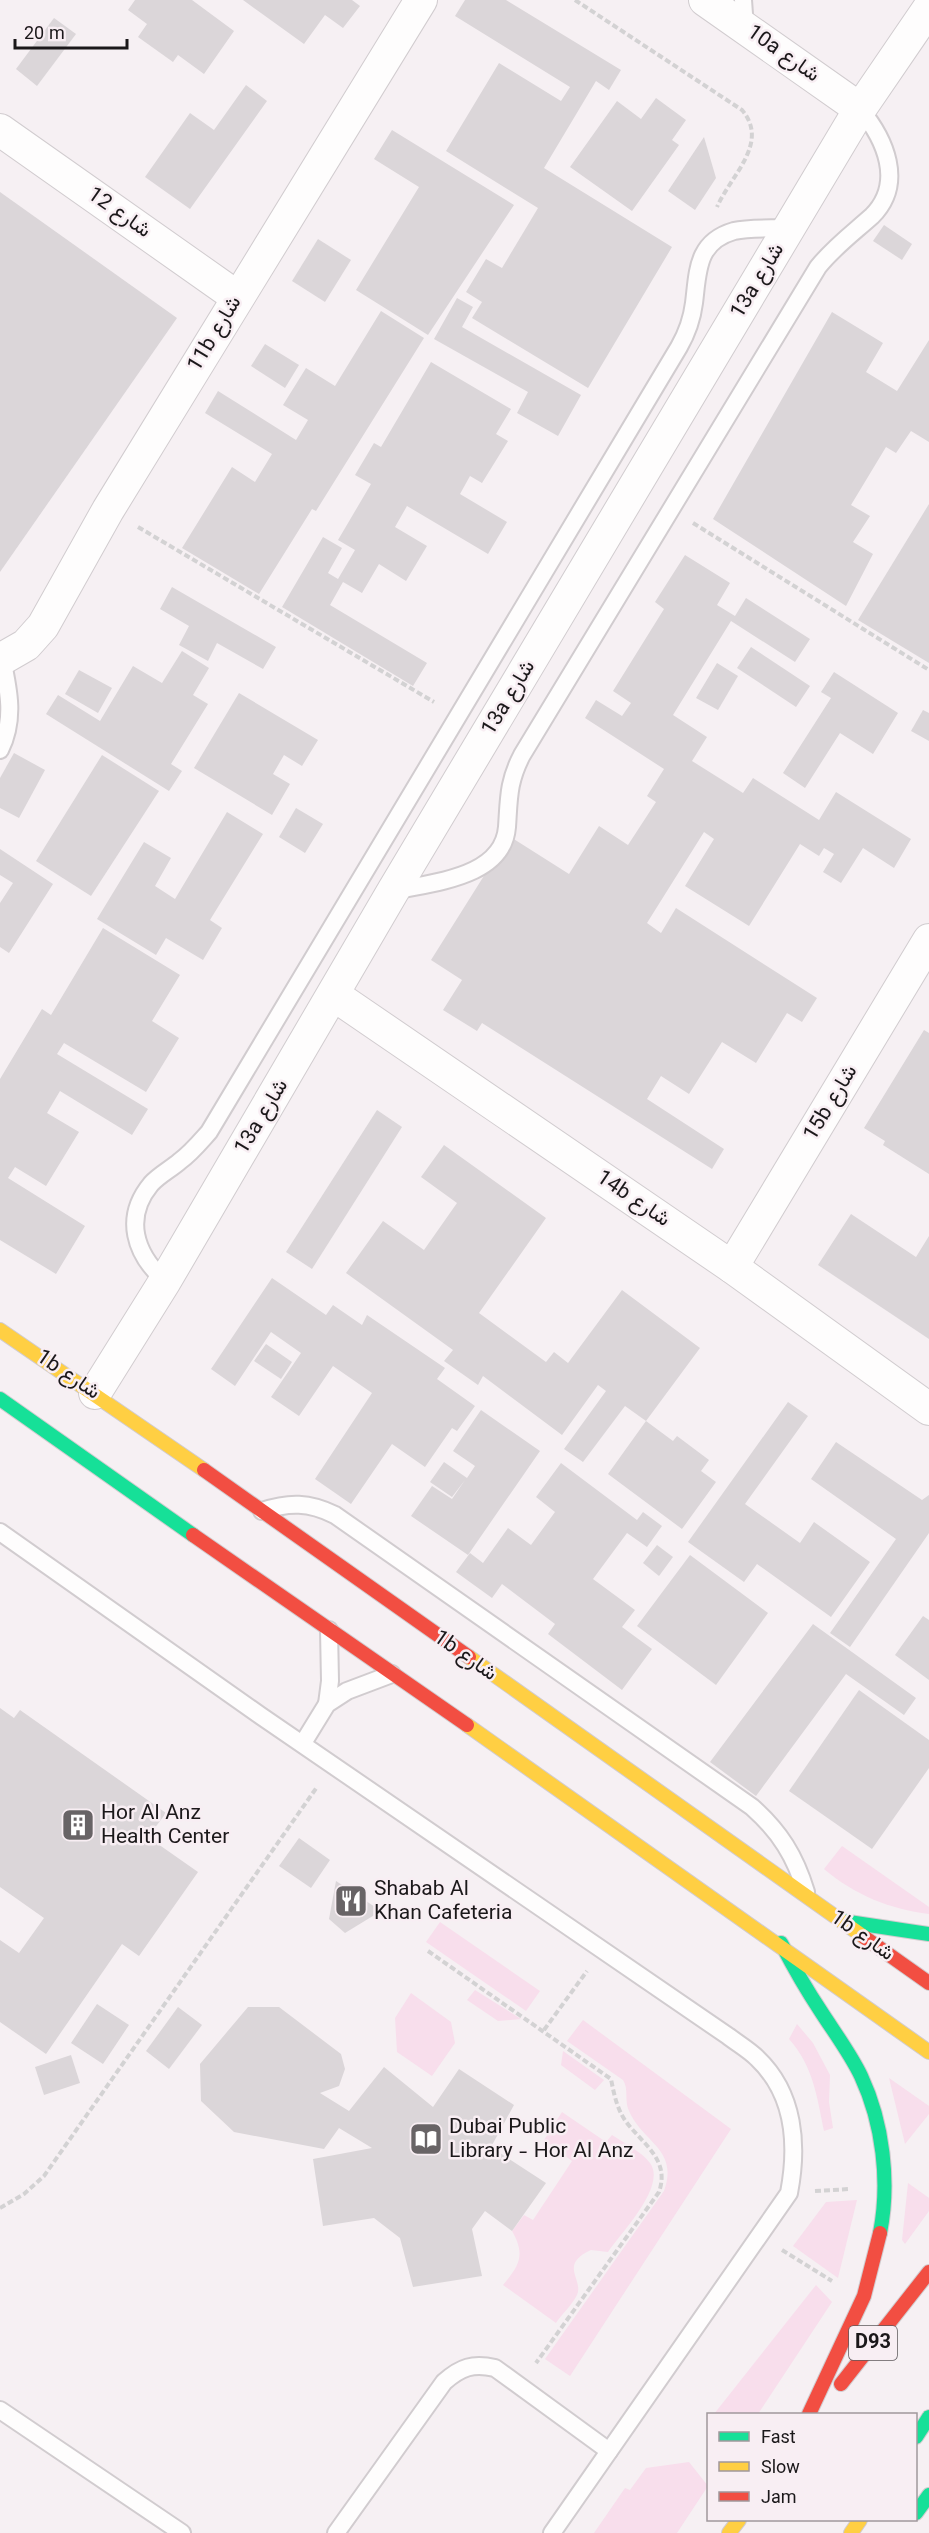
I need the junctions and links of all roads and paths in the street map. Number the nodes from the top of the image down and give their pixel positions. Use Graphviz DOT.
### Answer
graph roads {
  1 [pos="422,0"];
  2 [pos="575,0"];
  3 [pos="705,0"];
  4 [pos="929,8"];
  5 [pos="744,14"];
  6 [pos="860,109"];
  7 [pos="0,130"];
  8 [pos="790,228"];
  9 [pos="722,237"];
  10 [pos="237,297"];
  11 [pos="108,510"];
  12 [pos="673,510"];
  13 [pos="1,659"];
  14 [pos="929,670"];
  15 [pos="458,716"];
  16 [pos="0,750"];
  17 [pos="393,891"];
  18 [pos="929,940"];
  19 [pos="334,995"];
  20 [pos="732,1267"];
  21 [pos="165,1281"];
  22 [pos="0,1329"];
  23 [pos="95,1393"];
  24 [pos="0,1399"];
  25 [pos="929,1409"];
  26 [pos="260,1511"];
  27 [pos="3,1540"];
  28 [pos="329,1630"];
  29 [pos="392,1674"];
  30 [pos="327,1704"];
  31 [pos="303,1743"];
  32 [pos="333,1764"];
  33 [pos="808,1898"];
  34 [pos="842,1921"];
  35 [pos="929,1934"];
  36 [pos="781,1943"];
  37 [pos="604,1949"];
  38 [pos="428,1951"];
  39 [pos="929,1983"];
  40 [pos="544,2030"];
  41 [pos="929,2052"];
  42 [pos="883,2168"];
  43 [pos="789,2193"];
  44 [pos="0,2208"];
  45 [pos="758,2236"];
  46 [pos="929,2272"];
  47 [pos="864,2300"];
  48 [pos="519,2386"];
  49 [pos="0,2410"];
  50 [pos="810,2413"];
  51 [pos="819,2413"];
  52 [pos="929,2417"];
  53 [pos="917,2434"];
  54 [pos="609,2451"];
  55 [pos="738,2521"];
  56 [pos="182,2533"];
  57 [pos="336,2533"];
  58 [pos="552,2533"];
  59 [pos="729,2533"];
  1 -- 10 [label="street, 11b شارع"];
  2 -- 9 [label="path"];
  3 -- 5 [label="street, 10a شارع"];
  4 -- 6 [label="street, 13a شارع"];
  5 -- 6 [label="street, 10a شارع"];
  6 -- 8 [label="street, 13a شارع"];
  6 -- 12 [label="lane"];
  7 -- 10 [label="street, شارع 12"];
  8 -- 9 [label="lane"];
  8 -- 17 [label="street, 13a شارع"];
  9 -- 15 [label="lane"];
  10 -- 11 [label="street, 11b شارع"];
  11 -- 13 [label="street, 11b شارع"];
  11 -- 15 [label="path"];
  12 -- 14 [label="path"];
  12 -- 17 [label="lane"];
  13 -- 16 [label="lane"];
  15 -- 21 [label="lane"];
  17 -- 19 [label="street, 13a شارع"];
  18 -- 20 [label="street, 15b شارع"];
  19 -- 20 [label="street, 14b شارع"];
  19 -- 21 [label="street, 13a شارع"];
  20 -- 25 [label="street, 14b شارع"];
  21 -- 23 [label="street, 13a شارع"];
  22 -- 23 [label="street, 1b شارع"];
  23 -- 26 [label="street, 1b شارع"];
  24 -- 28 [label="street"];
  26 -- 33 [label="street, 1b شارع"];
  26 -- 33 [label="lane"];
  27 -- 31 [label="lane"];
  28 -- 29 [label="street"];
  28 -- 30 [label="lane"];
  29 -- 30 [label="lane"];
  29 -- 36 [label="street"];
  30 -- 31 [label="lane"];
  31 -- 32 [label="lane"];
  32 -- 37 [label="lane"];
  32 -- 44 [label="path"];
  33 -- 34 [label="street, 1b شارع"];
  34 -- 35 [label="street"];
  34 -- 39 [label="street, 1b شارع"];
  36 -- 41 [label="street"];
  36 -- 42 [label="street"];
  37 -- 40 [label="path"];
  37 -- 43 [label="lane"];
  38 -- 40 [label="path"];
  40 -- 48 [label="path"];
  42 -- 43 [label="path"];
  42 -- 47 [label="street"];
  43 -- 45 [label="lane"];
  45 -- 47 [label="path"];
  45 -- 54 [label="lane"];
  46 -- 51 [label="street, D93"];
  47 -- 50 [label="street"];
  48 -- 54 [label="lane"];
  48 -- 57 [label="lane"];
  49 -- 56 [label="lane"];
  52 -- 53 [label="street"];
  54 -- 58 [label="lane"];
  55 -- 59 [label="street"];
}
